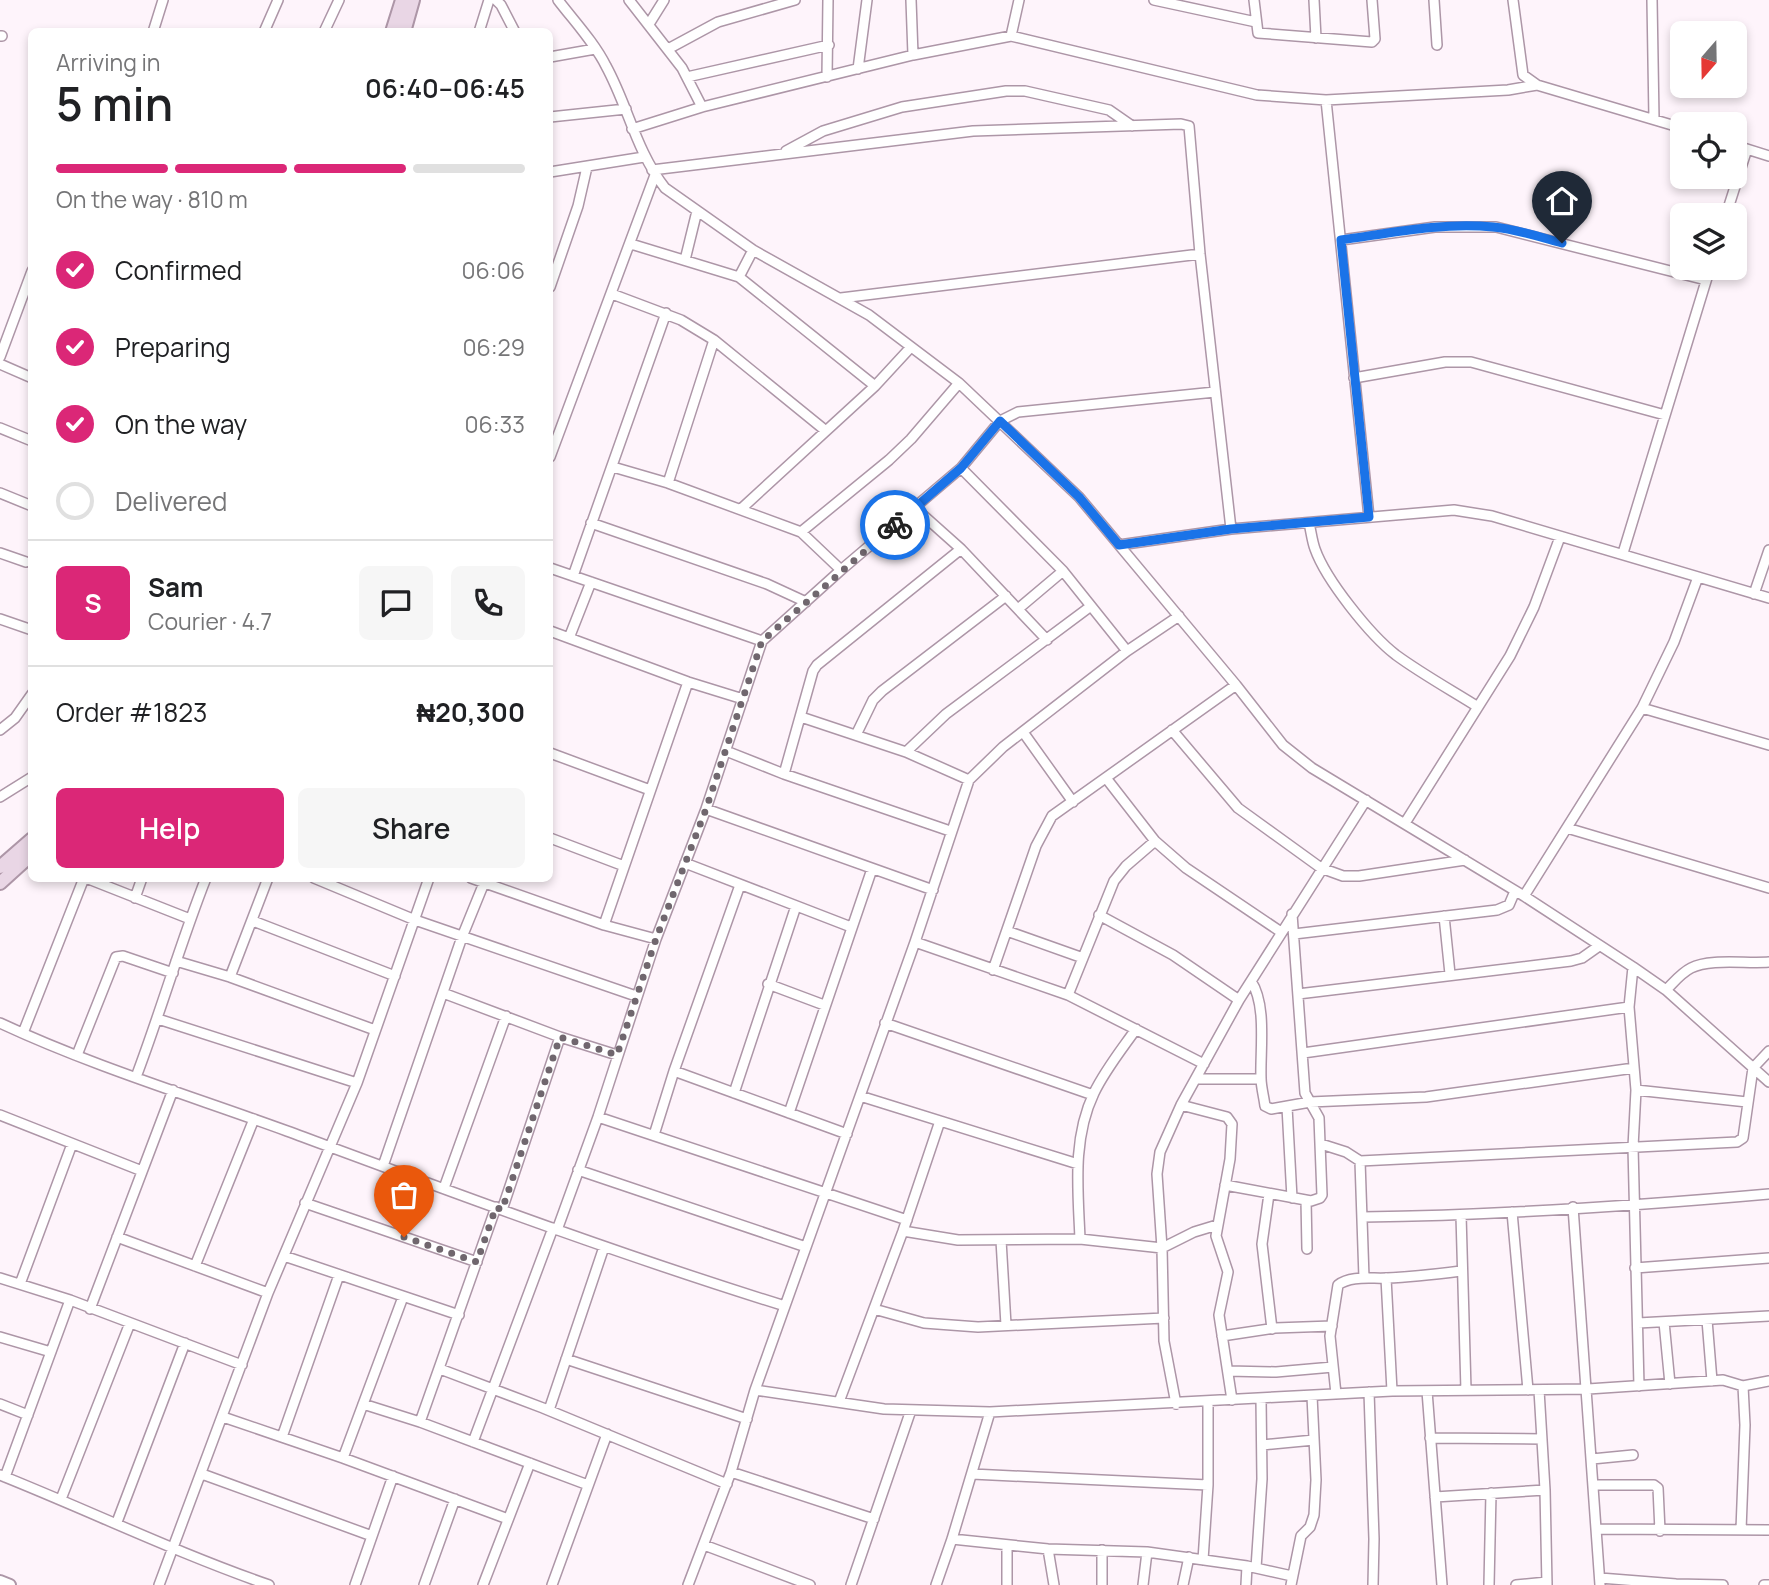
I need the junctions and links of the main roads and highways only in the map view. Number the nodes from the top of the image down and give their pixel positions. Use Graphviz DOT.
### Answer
graph roads {
  1 [pos="402,0"];
  2 [pos="414,0"];
  3 [pos="393,28"];
  4 [pos="405,28"];
  5 [pos="28,842"];
  6 [pos="28,858"];
  7 [pos="0,867"];
  8 [pos="0,883"];
  1 -- 3 [label="main road"];
  2 -- 4 [label="main road"];
  5 -- 7 [label="main road"];
  6 -- 8 [label="main road"];
}
